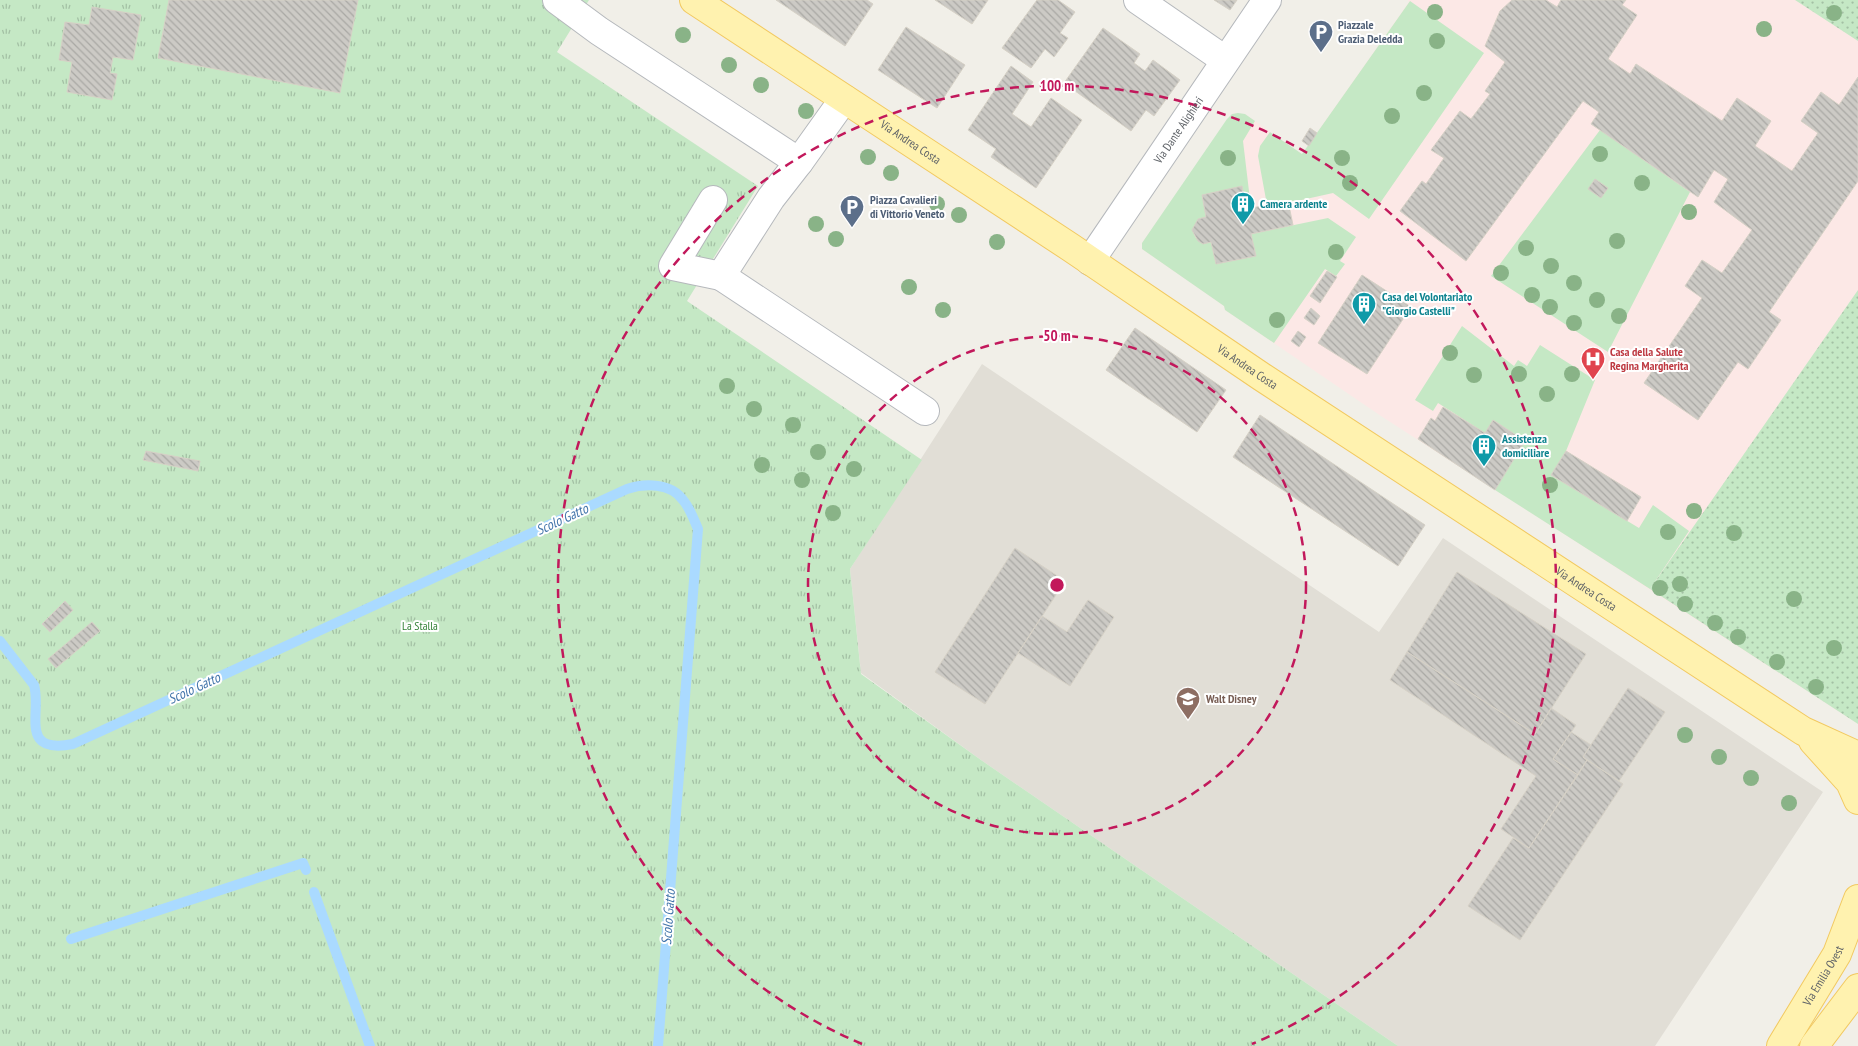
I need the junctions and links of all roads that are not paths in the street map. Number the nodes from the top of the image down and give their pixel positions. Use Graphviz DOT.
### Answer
graph roads {
  1 [pos="558,0"];
  2 [pos="694,0"];
  3 [pos="1138,0"];
  4 [pos="1267,0"];
  5 [pos="1225,60"];
  6 [pos="844,99"];
  7 [pos="799,162"];
  8 [pos="714,200"];
  9 [pos="1090,261"];
  10 [pos="721,276"];
  11 [pos="925,411"];
  12 [pos="1803,731"];
  13 [pos="1858,756"];
  14 [pos="1858,800"];
  15 [pos="1858,900"];
  16 [pos="1858,988"];
  17 [pos="1781,1046"];
  18 [pos="1814,1046"];
  1 -- 7 [label="street"];
  2 -- 6 [label="main road, Via Andrea Costa"];
  3 -- 5 [label="street"];
  4 -- 5 [label="street, Via Dante Alighieri"];
  5 -- 9 [label="street, Via Dante Alighieri"];
  6 -- 7 [label="street"];
  6 -- 9 [label="main road, Via Andrea Costa"];
  7 -- 10 [label="street"];
  8 -- 10 [label="street"];
  9 -- 12 [label="main road, Via Andrea Costa"];
  10 -- 11 [label="street"];
  12 -- 13 [label="main road, Via Andrea Costa"];
  12 -- 14 [label="main road, Via Andrea Costa"];
  15 -- 17 [label="main road, Via Emilia Ovest"];
  16 -- 18 [label="main road"];
}
